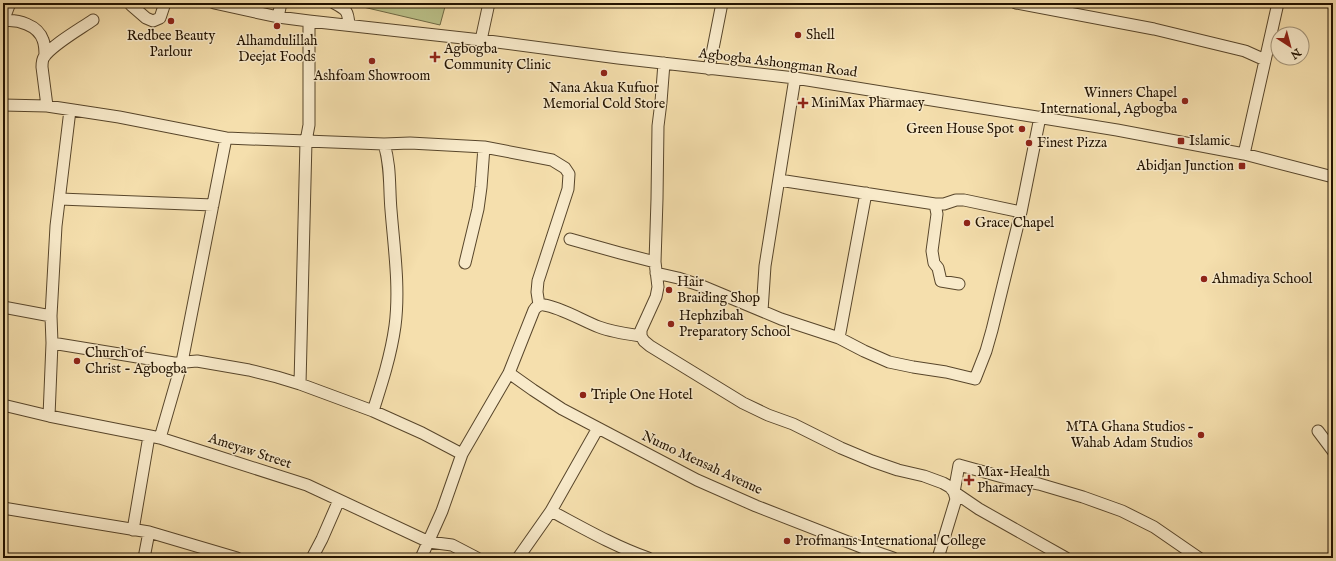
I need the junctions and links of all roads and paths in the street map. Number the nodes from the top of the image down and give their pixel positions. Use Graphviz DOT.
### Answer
graph roads {
  1 [pos="10,3"];
  2 [pos="165,3"];
  3 [pos="214,3"];
  4 [pos="280,3"];
  5 [pos="334,3"];
  6 [pos="489,3"];
  7 [pos="722,3"];
  8 [pos="1016,3"];
  9 [pos="1278,3"];
  10 [pos="131,5"];
  11 [pos="278,17"];
  12 [pos="93,20"];
  13 [pos="3,21"];
  14 [pos="309,21"];
  15 [pos="349,25"];
  16 [pos="481,40"];
  17 [pos="45,56"];
  18 [pos="1265,60"];
  19 [pos="664,63"];
  20 [pos="709,69"];
  21 [pos="794,78"];
  22 [pos="3,105"];
  23 [pos="47,106"];
  24 [pos="70,110"];
  25 [pos="1040,118"];
  26 [pos="226,138"];
  27 [pos="306,141"];
  28 [pos="384,144"];
  29 [pos="484,147"];
  30 [pos="1244,154"];
  31 [pos="1333,176"];
  32 [pos="779,180"];
  33 [pos="866,193"];
  34 [pos="60,199"];
  35 [pos="935,204"];
  36 [pos="213,205"];
  37 [pos="1021,212"];
  38 [pos="570,238"];
  39 [pos="464,264"];
  40 [pos="656,268"];
  41 [pos="959,284"];
  42 [pos="539,305"];
  43 [pos="3,307"];
  44 [pos="762,311"];
  45 [pos="50,316"];
  46 [pos="641,336"];
  47 [pos="839,338"];
  48 [pos="52,343"];
  49 [pos="182,362"];
  50 [pos="509,373"];
  51 [pos="300,384"];
  52 [pos="3,405"];
  53 [pos="373,411"];
  54 [pos="49,416"];
  55 [pos="598,428"];
  56 [pos="1318,431"];
  57 [pos="154,437"];
  58 [pos="1333,451"];
  59 [pos="462,454"];
  60 [pos="954,492"];
  61 [pos="339,500"];
  62 [pos="3,508"];
  63 [pos="551,511"];
  64 [pos="133,530"];
  65 [pos="149,532"];
  66 [pos="429,542"];
  67 [pos="144,558"];
  68 [pos="237,558"];
  69 [pos="312,558"];
  70 [pos="421,558"];
  71 [pos="477,558"];
  72 [pos="518,558"];
  73 [pos="648,558"];
  74 [pos="893,558"];
  75 [pos="938,558"];
  76 [pos="1066,558"];
  77 [pos="1200,558"];
  1 -- 13 [label="street"];
  2 -- 10 [label="street"];
  3 -- 11 [label="street, Agbogba Ashongman Road"];
  4 -- 11 [label="street"];
  5 -- 15 [label="street"];
  6 -- 16 [label="street"];
  7 -- 20 [label="street"];
  8 -- 18 [label="street"];
  9 -- 18 [label="street"];
  11 -- 14 [label="street, Agbogba Ashongman Road"];
  12 -- 17 [label="street"];
  13 -- 17 [label="street"];
  14 -- 15 [label="street, Agbogba Ashongman Road"];
  14 -- 27 [label="street"];
  15 -- 16 [label="street, Agbogba Ashongman Road"];
  16 -- 19 [label="street, Agbogba Ashongman Road"];
  17 -- 23 [label="street"];
  18 -- 30 [label="street"];
  19 -- 20 [label="street, Agbogba Ashongman Road"];
  19 -- 40 [label="street"];
  20 -- 21 [label="street, Agbogba Ashongman Road"];
  21 -- 25 [label="street, Agbogba Ashongman Road"];
  21 -- 32 [label="street"];
  22 -- 23 [label="street"];
  23 -- 24 [label="street"];
  24 -- 26 [label="street"];
  24 -- 34 [label="street"];
  25 -- 30 [label="street, Agbogba Ashongman Road"];
  25 -- 37 [label="street"];
  26 -- 27 [label="street"];
  26 -- 36 [label="street"];
  27 -- 28 [label="street"];
  27 -- 51 [label="street"];
  28 -- 29 [label="street"];
  28 -- 53 [label="street"];
  29 -- 39 [label="street"];
  29 -- 42 [label="street"];
  30 -- 31 [label="street, Agbogba Ashongman Road"];
  32 -- 33 [label="street"];
  32 -- 44 [label="street"];
  33 -- 35 [label="street"];
  33 -- 47 [label="street"];
  34 -- 36 [label="street"];
  34 -- 45 [label="street"];
  35 -- 37 [label="street"];
  35 -- 41 [label="street"];
  36 -- 49 [label="street"];
  37 -- 47 [label="street"];
  38 -- 40 [label="street"];
  40 -- 44 [label="street"];
  40 -- 46 [label="street"];
  42 -- 46 [label="street"];
  42 -- 50 [label="street"];
  43 -- 45 [label="street"];
  44 -- 47 [label="street"];
  45 -- 48 [label="street"];
  46 -- 60 [label="street"];
  48 -- 49 [label="street"];
  48 -- 54 [label="street"];
  49 -- 51 [label="street"];
  49 -- 57 [label="street"];
  50 -- 55 [label="street, Numo Mensah Avenue"];
  50 -- 59 [label="street"];
  51 -- 53 [label="street"];
  52 -- 54 [label="street, Ameyaw Street"];
  53 -- 59 [label="street"];
  54 -- 57 [label="street, Ameyaw Street"];
  55 -- 63 [label="street"];
  55 -- 74 [label="street, Numo Mensah Avenue"];
  56 -- 58 [label="street"];
  57 -- 61 [label="street, Ameyaw Street"];
  57 -- 64 [label="street"];
  59 -- 66 [label="street"];
  60 -- 75 [label="street"];
  60 -- 76 [label="street"];
  60 -- 77 [label="street"];
  61 -- 66 [label="street, Ameyaw Street"];
  61 -- 69 [label="street"];
  62 -- 64 [label="street"];
  63 -- 72 [label="street"];
  63 -- 73 [label="street"];
  64 -- 65 [label="street"];
  65 -- 67 [label="street"];
  65 -- 68 [label="street"];
  66 -- 70 [label="street"];
  66 -- 71 [label="street, Ameyaw Street"];
}
